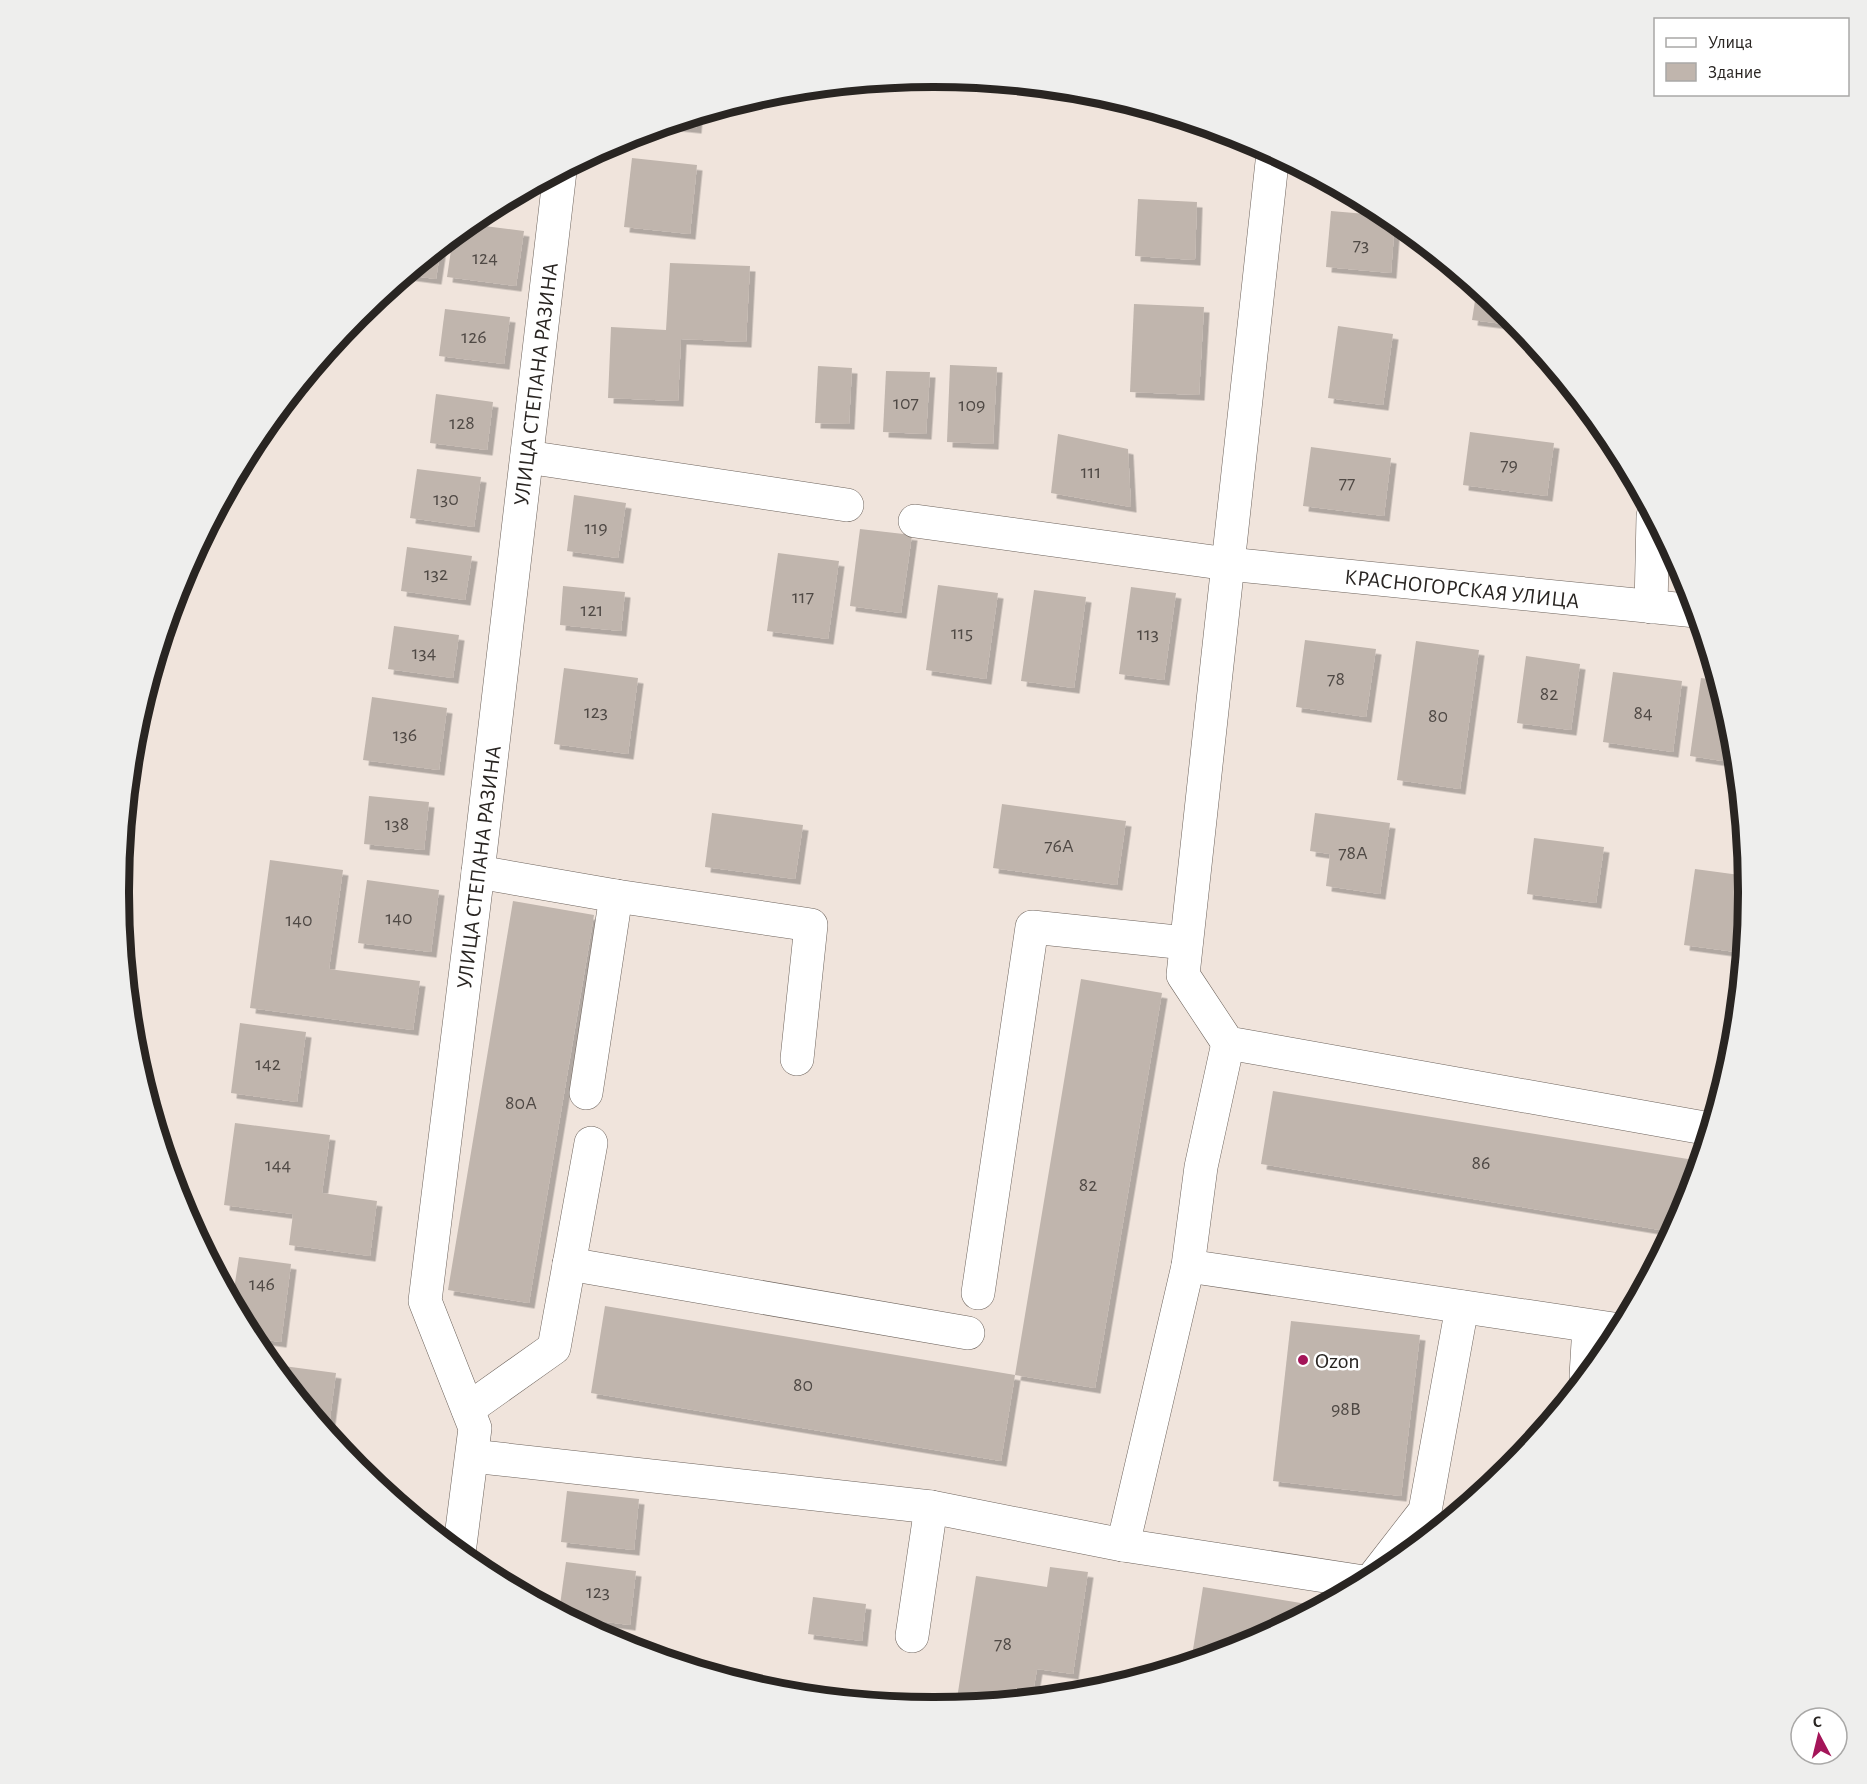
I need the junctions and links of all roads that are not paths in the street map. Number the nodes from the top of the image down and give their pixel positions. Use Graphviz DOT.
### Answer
graph roads {
  1 [pos="1272,162"];
  2 [pos="559,180"];
  3 [pos="527,457"];
  4 [pos="847,505"];
  5 [pos="915,521"];
  6 [pos="1653,532"];
  7 [pos="1228,564"];
  8 [pos="1651,607"];
  9 [pos="1687,610"];
  10 [pos="478,872"];
  11 [pos="616,896"];
  12 [pos="1186,943"];
  13 [pos="1228,1043"];
  14 [pos="797,1059"];
  15 [pos="586,1093"];
  16 [pos="1703,1129"];
  17 [pos="591,1143"];
  18 [pos="569,1264"];
  19 [pos="1188,1266"];
  20 [pos="978,1293"];
  21 [pos="1462,1306"];
  22 [pos="1604,1328"];
  23 [pos="968,1333"];
  24 [pos="1596,1348"];
  25 [pos="468,1408"];
  26 [pos="472,1456"];
  27 [pos="931,1507"];
  28 [pos="460,1543"];
  29 [pos="1122,1545"];
  30 [pos="1392,1553"];
  31 [pos="1351,1580"];
  32 [pos="912,1636"];
  1 -- 7 [label="street"];
  2 -- 3 [label="street, УЛИЦА СТЕПАНА РАЗИНА"];
  3 -- 4 [label="street"];
  3 -- 10 [label="street, УЛИЦА СТЕПАНА РАЗИНА"];
  5 -- 7 [label="street, КРАСНОГОРСКАЯ УЛИЦА"];
  6 -- 8 [label="street"];
  7 -- 8 [label="street, КРАСНОГОРСКАЯ УЛИЦА"];
  7 -- 12 [label="street"];
  8 -- 9 [label="street, КРАСНОГОРСКАЯ УЛИЦА"];
  10 -- 11 [label="street"];
  10 -- 25 [label="street, УЛИЦА СТЕПАНА РАЗИНА"];
  11 -- 14 [label="street"];
  11 -- 15 [label="street"];
  12 -- 13 [label="street"];
  12 -- 20 [label="street"];
  13 -- 16 [label="street"];
  13 -- 19 [label="street"];
  17 -- 18 [label="street"];
  18 -- 23 [label="street"];
  18 -- 25 [label="street"];
  19 -- 21 [label="street"];
  19 -- 29 [label="street"];
  21 -- 22 [label="street"];
  21 -- 30 [label="street"];
  22 -- 24 [label="street"];
  25 -- 26 [label="street, УЛИЦА СТЕПАНА РАЗИНА"];
  26 -- 27 [label="street"];
  26 -- 28 [label="street, УЛИЦА СТЕПАНА РАЗИНА"];
  27 -- 29 [label="street"];
  27 -- 32 [label="street"];
  29 -- 31 [label="street"];
}
